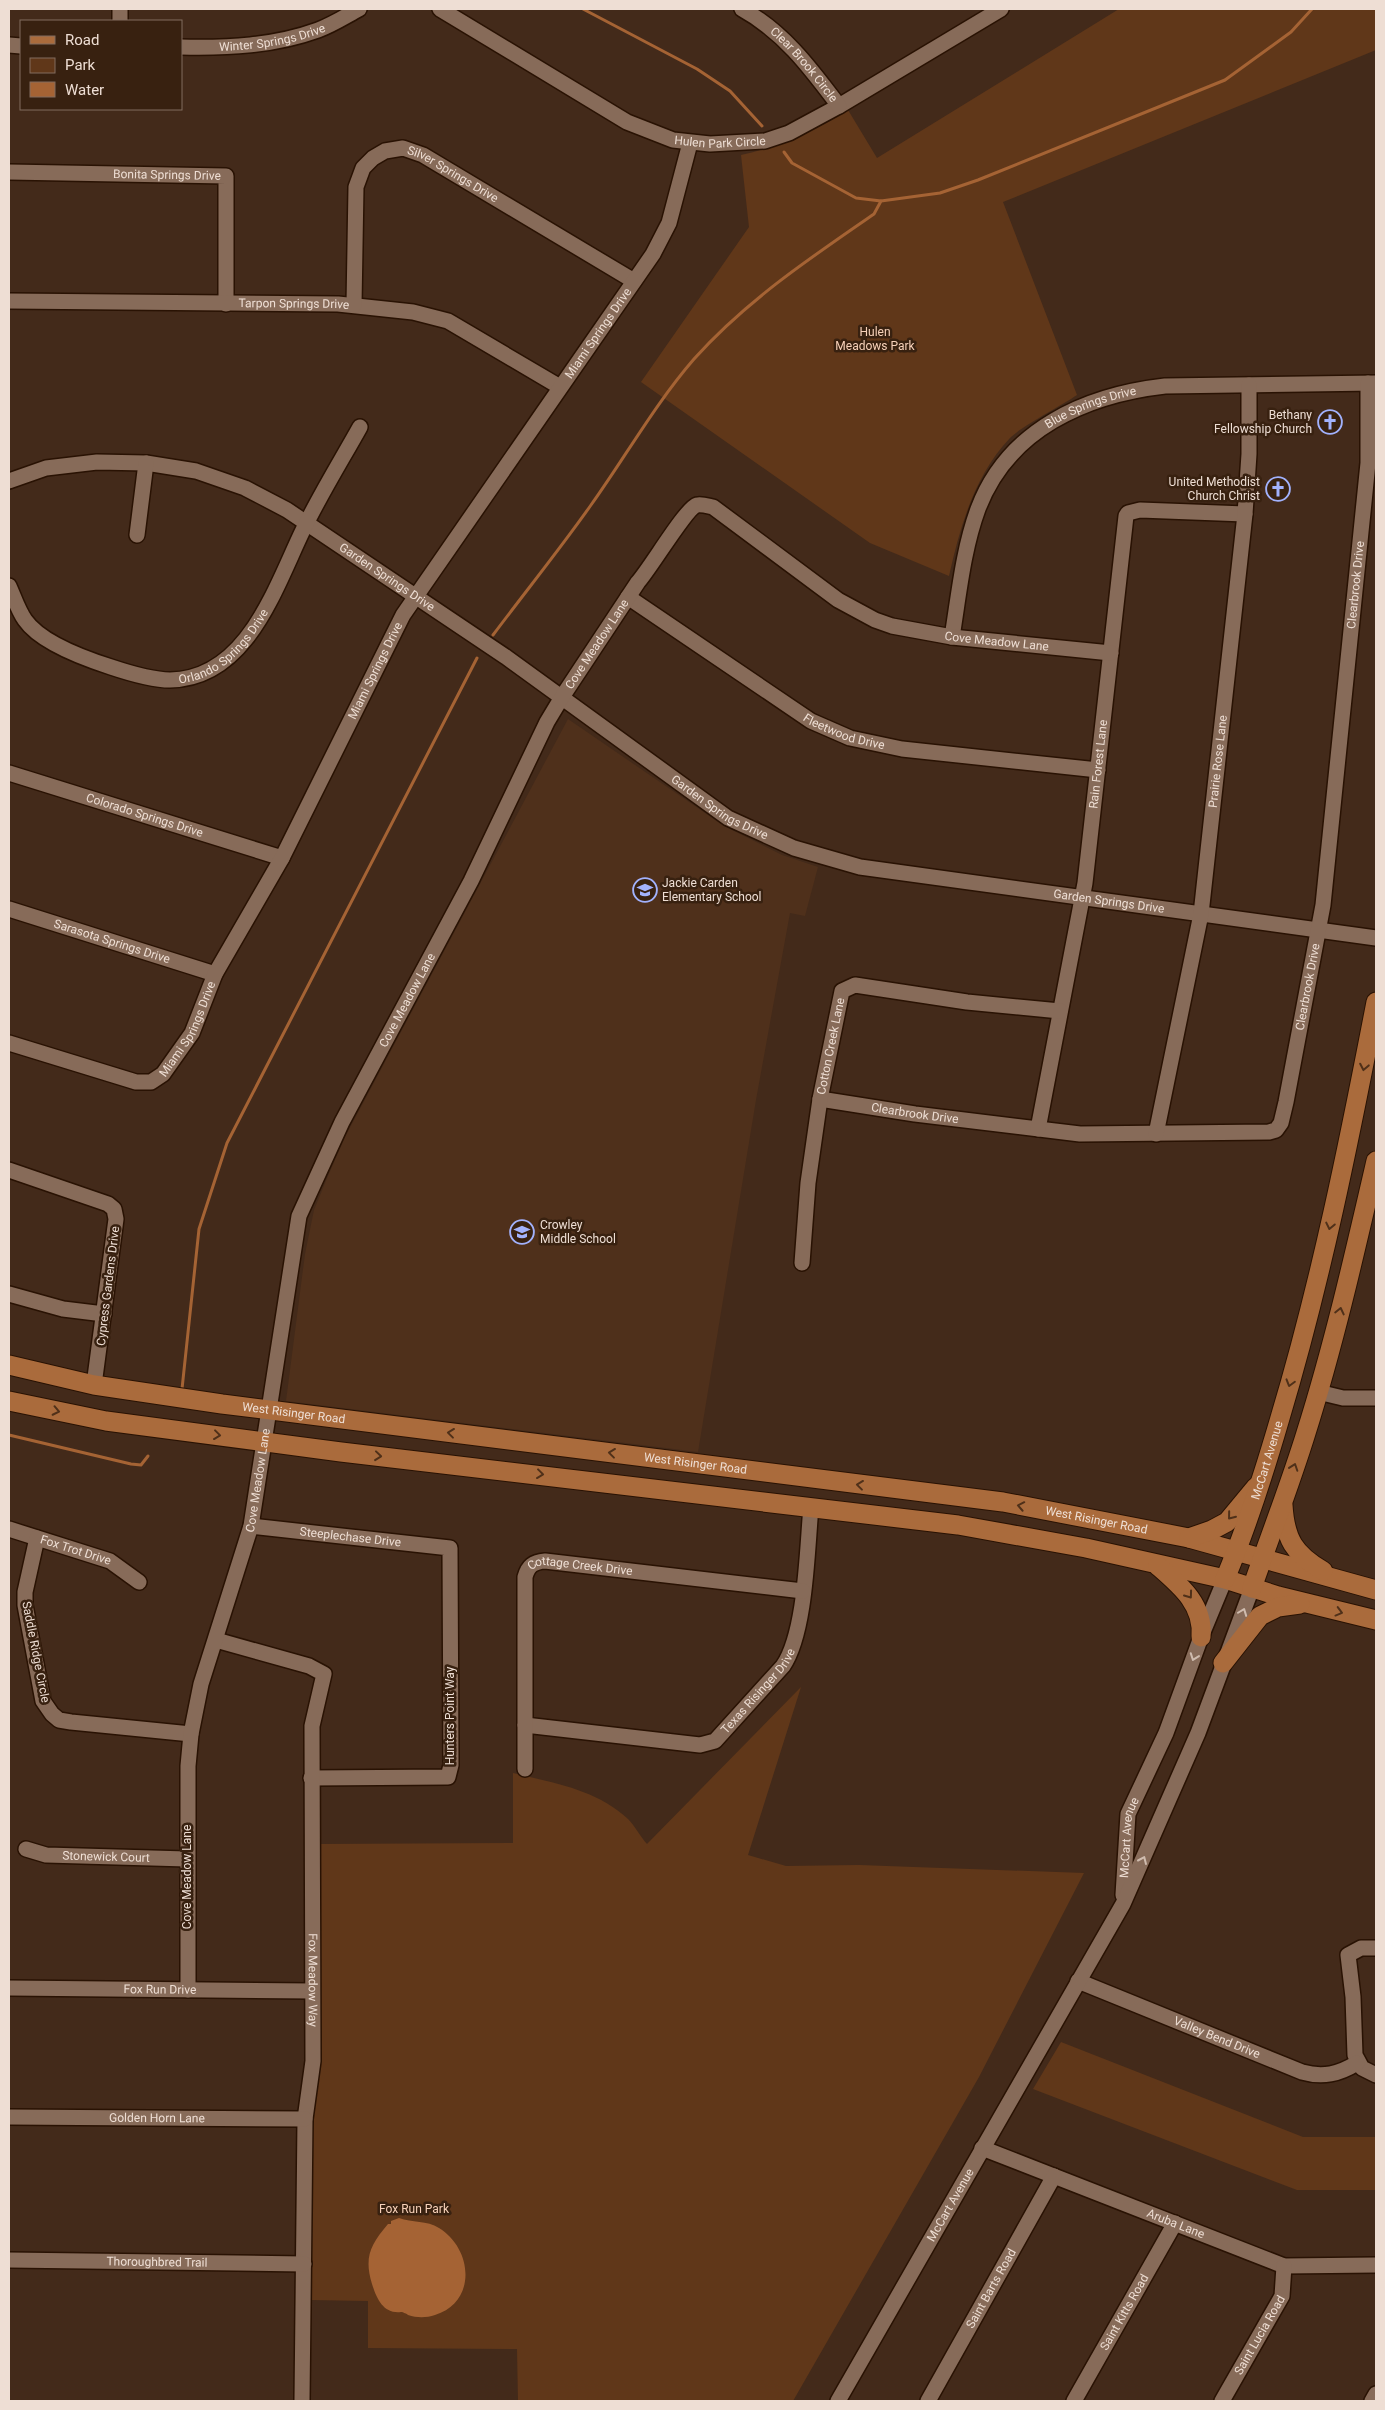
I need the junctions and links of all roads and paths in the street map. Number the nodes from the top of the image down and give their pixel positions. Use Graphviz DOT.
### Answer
graph roads {
  1 [pos="359,9"];
  2 [pos="440,9"];
  3 [pos="1001,9"];
  4 [pos="748,10"];
  5 [pos="182,47"];
  6 [pos="839,106"];
  7 [pos="690,143"];
  8 [pos="9,172"];
  9 [pos="634,281"];
  10 [pos="9,301"];
  11 [pos="226,304"];
  12 [pos="354,305"];
  13 [pos="1372,383"];
  14 [pos="1249,385"];
  15 [pos="560,388"];
  16 [pos="360,427"];
  17 [pos="146,463"];
  18 [pos="9,481"];
  19 [pos="1244,514"];
  20 [pos="306,523"];
  21 [pos="137,535"];
  22 [pos="9,586"];
  23 [pos="415,596"];
  24 [pos="628,597"];
  25 [pos="952,636"];
  26 [pos="1111,653"];
  27 [pos="562,697"];
  28 [pos="1098,770"];
  29 [pos="9,774"];
  30 [pos="282,858"];
  31 [pos="1082,897"];
  32 [pos="9,909"];
  33 [pos="1201,914"];
  34 [pos="1319,930"];
  35 [pos="1376,938"];
  36 [pos="215,974"];
  37 [pos="1376,1002"];
  38 [pos="1060,1011"];
  39 [pos="9,1043"];
  40 [pos="820,1099"];
  41 [pos="1038,1129"];
  42 [pos="1156,1134"];
  43 [pos="1376,1161"];
  44 [pos="9,1170"];
  45 [pos="802,1263"];
  46 [pos="9,1294"];
  47 [pos="104,1314"];
  48 [pos="9,1365"];
  49 [pos="94,1385"];
  50 [pos="1318,1392"];
  51 [pos="1376,1398"];
  52 [pos="9,1401"];
  53 [pos="269,1410"];
  54 [pos="263,1441"];
  55 [pos="815,1480"];
  56 [pos="1262,1480"];
  57 [pos="1282,1500"];
  58 [pos="812,1507"];
  59 [pos="251,1526"];
  60 [pos="9,1529"];
  61 [pos="37,1538"];
  62 [pos="1189,1538"];
  63 [pos="450,1548"];
  64 [pos="1237,1552"];
  65 [pos="1262,1559"];
  66 [pos="1156,1564"];
  67 [pos="1225,1580"];
  68 [pos="1337,1580"];
  69 [pos="138,1582"];
  70 [pos="1252,1588"];
  71 [pos="1376,1590"];
  72 [pos="803,1591"];
  73 [pos="1307,1604"];
  74 [pos="1376,1620"];
  75 [pos="1201,1637"];
  76 [pos="216,1640"];
  77 [pos="1223,1663"];
  78 [pos="525,1724"];
  79 [pos="191,1734"];
  80 [pos="525,1769"];
  81 [pos="311,1778"];
  82 [pos="26,1849"];
  83 [pos="187,1859"];
  84 [pos="1123,1904"];
  85 [pos="1376,1948"];
  86 [pos="1078,1981"];
  87 [pos="9,1988"];
  88 [pos="188,1990"];
  89 [pos="312,1991"];
  90 [pos="1357,2063"];
  91 [pos="1376,2075"];
  92 [pos="9,2117"];
  93 [pos="305,2119"];
  94 [pos="982,2148"];
  95 [pos="1054,2176"];
  96 [pos="1175,2223"];
  97 [pos="9,2260"];
  98 [pos="304,2264"];
  99 [pos="1376,2265"];
  100 [pos="1284,2266"];
  101 [pos="1376,2394"];
  102 [pos="302,2401"];
  103 [pos="838,2401"];
  104 [pos="928,2401"];
  105 [pos="1074,2401"];
  106 [pos="1222,2401"];
  107 [pos="1372,2401"];
  1 -- 5 [label="street, Winter Springs Drive"];
  2 -- 7 [label="street, Hulen Park Circle"];
  3 -- 6 [label="street, Hulen Park Circle"];
  4 -- 6 [label="street, Clear Brook Circle"];
  6 -- 7 [label="street, Hulen Park Circle"];
  7 -- 9 [label="street, Miami Springs Drive"];
  8 -- 11 [label="street, Bonita Springs Drive"];
  9 -- 12 [label="street, Silver Springs Drive"];
  9 -- 15 [label="street, Miami Springs Drive"];
  10 -- 11 [label="street, Tarpon Springs Drive"];
  11 -- 12 [label="street, Tarpon Springs Drive"];
  12 -- 15 [label="street, Tarpon Springs Drive"];
  13 -- 14 [label="street, Blue Springs Drive"];
  13 -- 34 [label="street, Clearbrook Drive"];
  14 -- 19 [label="street, Prairie Rose Lane"];
  14 -- 25 [label="street, Blue Springs Drive"];
  15 -- 23 [label="street, Miami Springs Drive"];
  16 -- 20 [label="street, Orlando Springs Drive"];
  17 -- 18 [label="street, Garden Springs Drive"];
  17 -- 20 [label="street, Garden Springs Drive"];
  17 -- 21 [label="street"];
  19 -- 26 [label="street, Rain Forest Lane"];
  19 -- 33 [label="street, Prairie Rose Lane"];
  20 -- 22 [label="street, Orlando Springs Drive"];
  20 -- 23 [label="street, Garden Springs Drive"];
  23 -- 27 [label="street, Garden Springs Drive"];
  23 -- 30 [label="street, Miami Springs Drive"];
  24 -- 25 [label="street, Cove Meadow Lane"];
  24 -- 27 [label="street, Cove Meadow Lane"];
  24 -- 28 [label="street, Fleetwood Drive"];
  25 -- 26 [label="street, Cove Meadow Lane"];
  26 -- 28 [label="street, Rain Forest Lane"];
  27 -- 31 [label="street, Garden Springs Drive"];
  27 -- 53 [label="street, Cove Meadow Lane"];
  28 -- 31 [label="street, Rain Forest Lane"];
  29 -- 30 [label="street, Colorado Springs Drive"];
  30 -- 36 [label="street, Miami Springs Drive"];
  31 -- 33 [label="street, Garden Springs Drive"];
  31 -- 38 [label="street, Rain Forest Lane"];
  32 -- 36 [label="street, Sarasota Springs Drive"];
  33 -- 34 [label="street, Garden Springs Drive"];
  33 -- 42 [label="street, Prairie Rose Lane"];
  34 -- 35 [label="street, Garden Springs Drive"];
  34 -- 42 [label="street, Clearbrook Drive"];
  36 -- 39 [label="street, Miami Springs Drive"];
  37 -- 56 [label="main road, McCart Avenue, one-way"];
  38 -- 40 [label="street, Cotton Creek Lane"];
  38 -- 41 [label="street, Rain Forest Lane"];
  40 -- 41 [label="street, Clearbrook Drive"];
  40 -- 45 [label="street, Cotton Creek Lane"];
  41 -- 42 [label="street, Clearbrook Drive"];
  50 -- 43 [label="main road, McCart Avenue, one-way"];
  44 -- 47 [label="street, Cypress Gardens Drive"];
  46 -- 47 [label="street"];
  47 -- 49 [label="street, Cypress Gardens Drive"];
  48 -- 49 [label="main road, West Risinger Road"];
  49 -- 53 [label="main road, West Risinger Road"];
  50 -- 51 [label="street"];
  57 -- 50 [label="main road, McCart Avenue, one-way"];
  52 -- 54 [label="main road, one-way"];
  53 -- 54 [label="street, Cove Meadow Lane"];
  55 -- 53 [label="main road, West Risinger Road, one-way"];
  54 -- 58 [label="main road, one-way"];
  54 -- 59 [label="street, Cove Meadow Lane"];
  55 -- 58 [label="main road"];
  62 -- 55 [label="main road, West Risinger Road, one-way"];
  56 -- 62 [label="main road, one-way"];
  56 -- 64 [label="main road, McCart Avenue"];
  57 -- 65 [label="main road, McCart Avenue"];
  57 -- 68 [label="main road"];
  58 -- 66 [label="main road"];
  58 -- 72 [label="street, Texas Risinger Drive"];
  59 -- 63 [label="street, Steeplechase Drive"];
  59 -- 76 [label="street, Cove Meadow Lane"];
  60 -- 61 [label="street, Fox Trot Drive"];
  61 -- 69 [label="street, Fox Trot Drive"];
  61 -- 79 [label="street, Saddle Ridge Circle"];
  62 -- 64 [label="main road, West Risinger Road"];
  63 -- 81 [label="street, Hunters Point Way"];
  64 -- 65 [label="main road, West Risinger Road"];
  64 -- 67 [label="main road, McCart Avenue"];
  65 -- 68 [label="main road, West Risinger Road"];
  65 -- 70 [label="main road, McCart Avenue"];
  66 -- 67 [label="main road"];
  66 -- 75 [label="main road, one-way"];
  67 -- 70 [label="main road"];
  67 -- 75 [label="street, McCart Avenue"];
  68 -- 71 [label="main road, West Risinger Road"];
  70 -- 73 [label="main road"];
  77 -- 70 [label="street, McCart Avenue, one-way"];
  72 -- 78 [label="street, Texas Risinger Drive"];
  72 -- 78 [label="street, Cottage Creek Drive"];
  73 -- 74 [label="main road, one-way"];
  73 -- 77 [label="main road"];
  75 -- 84 [label="street, McCart Avenue, one-way"];
  76 -- 79 [label="street, Cove Meadow Lane"];
  76 -- 81 [label="street, Fox Meadow Way"];
  84 -- 77 [label="street, McCart Avenue, one-way"];
  78 -- 80 [label="street, Cottage Creek Drive"];
  79 -- 83 [label="street, Cove Meadow Lane"];
  81 -- 89 [label="street, Fox Meadow Way"];
  82 -- 83 [label="street, Stonewick Court"];
  83 -- 88 [label="street, Cove Meadow Lane"];
  84 -- 86 [label="street, McCart Avenue"];
  85 -- 90 [label="street"];
  86 -- 90 [label="street, Valley Bend Drive"];
  86 -- 94 [label="street, McCart Avenue"];
  87 -- 88 [label="street, Fox Run Drive"];
  88 -- 89 [label="street, Fox Run Drive"];
  89 -- 93 [label="street, Fox Meadow Way"];
  90 -- 91 [label="street"];
  92 -- 93 [label="street, Golden Horn Lane"];
  93 -- 98 [label="street, Fox Meadow Way"];
  94 -- 95 [label="street, Aruba Lane"];
  94 -- 103 [label="street, McCart Avenue"];
  95 -- 96 [label="street, Aruba Lane"];
  95 -- 104 [label="street, Saint Barts Road"];
  96 -- 100 [label="street, Aruba Lane"];
  96 -- 105 [label="street, Saint Kitts Road"];
  97 -- 98 [label="street, Thoroughbred Trail"];
  98 -- 102 [label="street, Fox Meadow Way"];
  99 -- 100 [label="street, Aruba Lane"];
  100 -- 106 [label="street, Saint Lucia Road"];
  101 -- 107 [label="street"];
}
